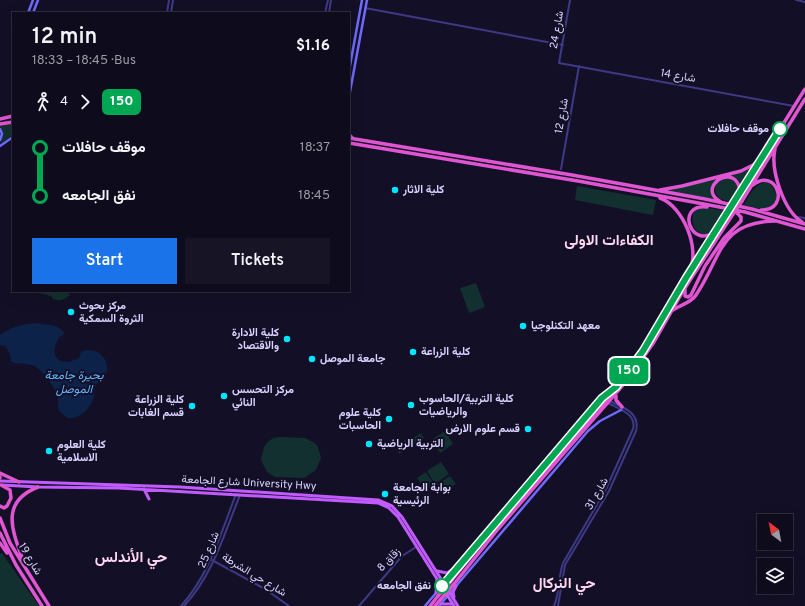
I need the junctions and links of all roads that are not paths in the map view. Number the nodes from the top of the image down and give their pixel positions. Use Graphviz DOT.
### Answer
graph roads {
  1 [pos="33,0"];
  2 [pos="38,0"];
  3 [pos="169,0"];
  4 [pos="173,0"];
  5 [pos="330,0"];
  6 [pos="362,0"];
  7 [pos="367,0"];
  8 [pos="570,0"];
  9 [pos="796,0"];
  10 [pos="805,2"];
  11 [pos="365,8"];
  12 [pos="28,12"];
  13 [pos="33,12"];
  14 [pos="167,12"];
  15 [pos="172,12"];
  16 [pos="327,12"];
  17 [pos="562,45"];
  18 [pos="559,63"];
  19 [pos="350,66"];
  20 [pos="579,66"];
  21 [pos="805,89"];
  22 [pos="350,91"];
  23 [pos="805,99"];
  24 [pos="794,106"];
  25 [pos="12,116"];
  26 [pos="0,119"];
  27 [pos="12,122"];
  28 [pos="0,124"];
  29 [pos="0,129"];
  30 [pos="350,135"];
  31 [pos="12,138"];
  32 [pos="350,138"];
  33 [pos="354,139"];
  34 [pos="0,140"];
  35 [pos="778,142"];
  36 [pos="350,143"];
  37 [pos="0,146"];
  38 [pos="768,149"];
  39 [pos="435,155"];
  40 [pos="561,170"];
  41 [pos="568,173"];
  42 [pos="750,188"];
  43 [pos="653,190"];
  44 [pos="645,194"];
  45 [pos="737,199"];
  46 [pos="725,203"];
  47 [pos="713,207"];
  48 [pos="752,209"];
  49 [pos="732,210"];
  50 [pos="796,218"];
  51 [pos="805,218"];
  52 [pos="782,222"];
  53 [pos="805,224"];
  54 [pos="719,227"];
  55 [pos="805,228"];
  56 [pos="686,278"];
  57 [pos="689,282"];
  58 [pos="668,316"];
  59 [pos="616,387"];
  60 [pos="616,394"];
  61 [pos="609,402"];
  62 [pos="623,409"];
  63 [pos="588,421"];
  64 [pos="577,427"];
  65 [pos="583,434"];
  66 [pos="0,473"];
  67 [pos="0,481"];
  68 [pos="19,482"];
  69 [pos="38,487"];
  70 [pos="144,489"];
  71 [pos="236,494"];
  72 [pos="240,495"];
  73 [pos="319,497"];
  74 [pos="149,499"];
  75 [pos="518,500"];
  76 [pos="510,505"];
  77 [pos="0,506"];
  78 [pos="0,518"];
  79 [pos="0,534"];
  80 [pos="0,542"];
  81 [pos="417,546"];
  82 [pos="210,559"];
  83 [pos="214,561"];
  84 [pos="16,565"];
  85 [pos="458,566"];
  86 [pos="26,568"];
  87 [pos="437,571"];
  88 [pos="437,578"];
  89 [pos="454,583"];
  90 [pos="443,584"];
  91 [pos="449,594"];
  92 [pos="558,598"];
  93 [pos="439,600"];
  94 [pos="454,605"];
  95 [pos="42,606"];
  96 [pos="49,606"];
  97 [pos="181,606"];
  98 [pos="184,606"];
  99 [pos="289,606"];
  100 [pos="359,606"];
  101 [pos="424,606"];
  102 [pos="430,606"];
  103 [pos="435,606"];
  104 [pos="458,606"];
  105 [pos="554,606"];
  106 [pos="558,606"];
  1 -- 12 [label="main road"];
  2 -- 13 [label="main road"];
  3 -- 14 [label="street"];
  4 -- 15 [label="street"];
  5 -- 16 [label="street"];
  6 -- 19 [label="main road"];
  7 -- 11 [label="main road"];
  8 -- 17 [label="street, شارع 24"];
  9 -- 10 [label="street"];
  11 -- 17 [label="street"];
  11 -- 22 [label="main road"];
  17 -- 18 [label="street, شارع 24"];
  18 -- 20 [label="street, شارع 14"];
  20 -- 24 [label="street, شارع 14"];
  20 -- 40 [label="street, شارع 12"];
  21 -- 24 [label="highway"];
  23 -- 35 [label="highway"];
  24 -- 38 [label="highway"];
  25 -- 26 [label="highway"];
  27 -- 28 [label="highway"];
  29 -- 34 [label="main road"];
  30 -- 33 [label="main road"];
  31 -- 37 [label="main road"];
  32 -- 33 [label="highway"];
  33 -- 39 [label="highway"];
  35 -- 42 [label="highway"];
  35 -- 50 [label="highway"];
  36 -- 39 [label="highway"];
  38 -- 43 [label="highway"];
  38 -- 45 [label="highway"];
  39 -- 41 [label="highway"];
  39 -- 44 [label="highway"];
  40 -- 41 [label="highway"];
  41 -- 43 [label="highway"];
  42 -- 48 [label="highway"];
  42 -- 57 [label="highway, bridge"];
  43 -- 46 [label="highway"];
  44 -- 47 [label="highway"];
  44 -- 56 [label="highway"];
  45 -- 46 [label="highway"];
  45 -- 54 [label="highway, bridge"];
  46 -- 48 [label="highway"];
  47 -- 49 [label="highway"];
  47 -- 54 [label="highway"];
  48 -- 53 [label="highway"];
  49 -- 52 [label="highway"];
  49 -- 57 [label="highway"];
  50 -- 51 [label="street"];
  50 -- 53 [label="highway"];
  52 -- 55 [label="highway"];
  52 -- 58 [label="highway"];
  54 -- 56 [label="highway"];
  56 -- 59 [label="highway"];
  57 -- 58 [label="highway"];
  58 -- 60 [label="highway"];
  59 -- 63 [label="highway"];
  59 -- 64 [label="main road"];
  60 -- 61 [label="highway"];
  60 -- 62 [label="highway"];
  61 -- 62 [label="street, شارع 31"];
  61 -- 65 [label="highway"];
  62 -- 65 [label="main road"];
  62 -- 92 [label="street, شارع 31"];
  63 -- 64 [label="highway"];
  63 -- 75 [label="highway"];
  64 -- 76 [label="main road"];
  65 -- 89 [label="highway"];
  66 -- 68 [label="highway"];
  67 -- 68 [label="main road, شارع الجامعة University Hwy"];
  67 -- 69 [label="main road, شارع الجامعة University Hwy"];
  67 -- 77 [label="highway"];
  68 -- 73 [label="main road, شارع الجامعة University Hwy"];
  69 -- 70 [label="main road, شارع الجامعة University Hwy"];
  69 -- 86 [label="highway"];
  70 -- 71 [label="main road, شارع الجامعة University Hwy"];
  70 -- 74 [label="main road"];
  71 -- 72 [label="main road, شارع الجامعة University Hwy"];
  71 -- 82 [label="street, شارع 25"];
  72 -- 73 [label="main road, شارع الجامعة University Hwy"];
  72 -- 83 [label="street, شارع 25"];
  73 -- 81 [label="main road, شارع الجامعة University Hwy"];
  73 -- 87 [label="main road, شارع الجامعة University Hwy"];
  75 -- 76 [label="highway"];
  75 -- 89 [label="highway"];
  76 -- 85 [label="main road"];
  78 -- 86 [label="highway, شارع 19"];
  79 -- 84 [label="highway, شارع 19"];
  80 -- 84 [label="highway"];
  81 -- 88 [label="main road, شارع الجامعة University Hwy"];
  81 -- 100 [label="street, زقاق 8"];
  82 -- 83 [label="street, شارع حي الشرطة"];
  82 -- 97 [label="street, شارع 25"];
  83 -- 98 [label="street, شارع 25"];
  83 -- 99 [label="street, شارع حي الشرطة"];
  84 -- 95 [label="highway, شارع 19"];
  85 -- 87 [label="main road"];
  85 -- 90 [label="main road"];
  86 -- 96 [label="highway, شارع 19"];
  87 -- 90 [label="main road, شارع الجامعة University Hwy"];
  88 -- 90 [label="main road, شارع الجامعة University Hwy"];
  88 -- 93 [label="main road"];
  89 -- 91 [label="main road"];
  89 -- 93 [label="highway, bridge"];
  89 -- 104 [label="main road"];
  90 -- 91 [label="main road, شارع الجامعة University Hwy"];
  90 -- 93 [label="main road"];
  91 -- 93 [label="main road"];
  91 -- 94 [label="main road"];
  91 -- 104 [label="main road"];
  92 -- 105 [label="street, شارع 31"];
  92 -- 106 [label="street, شارع 31"];
  93 -- 94 [label="main road"];
  93 -- 101 [label="main road"];
  93 -- 102 [label="highway"];
  93 -- 103 [label="highway"];
}
